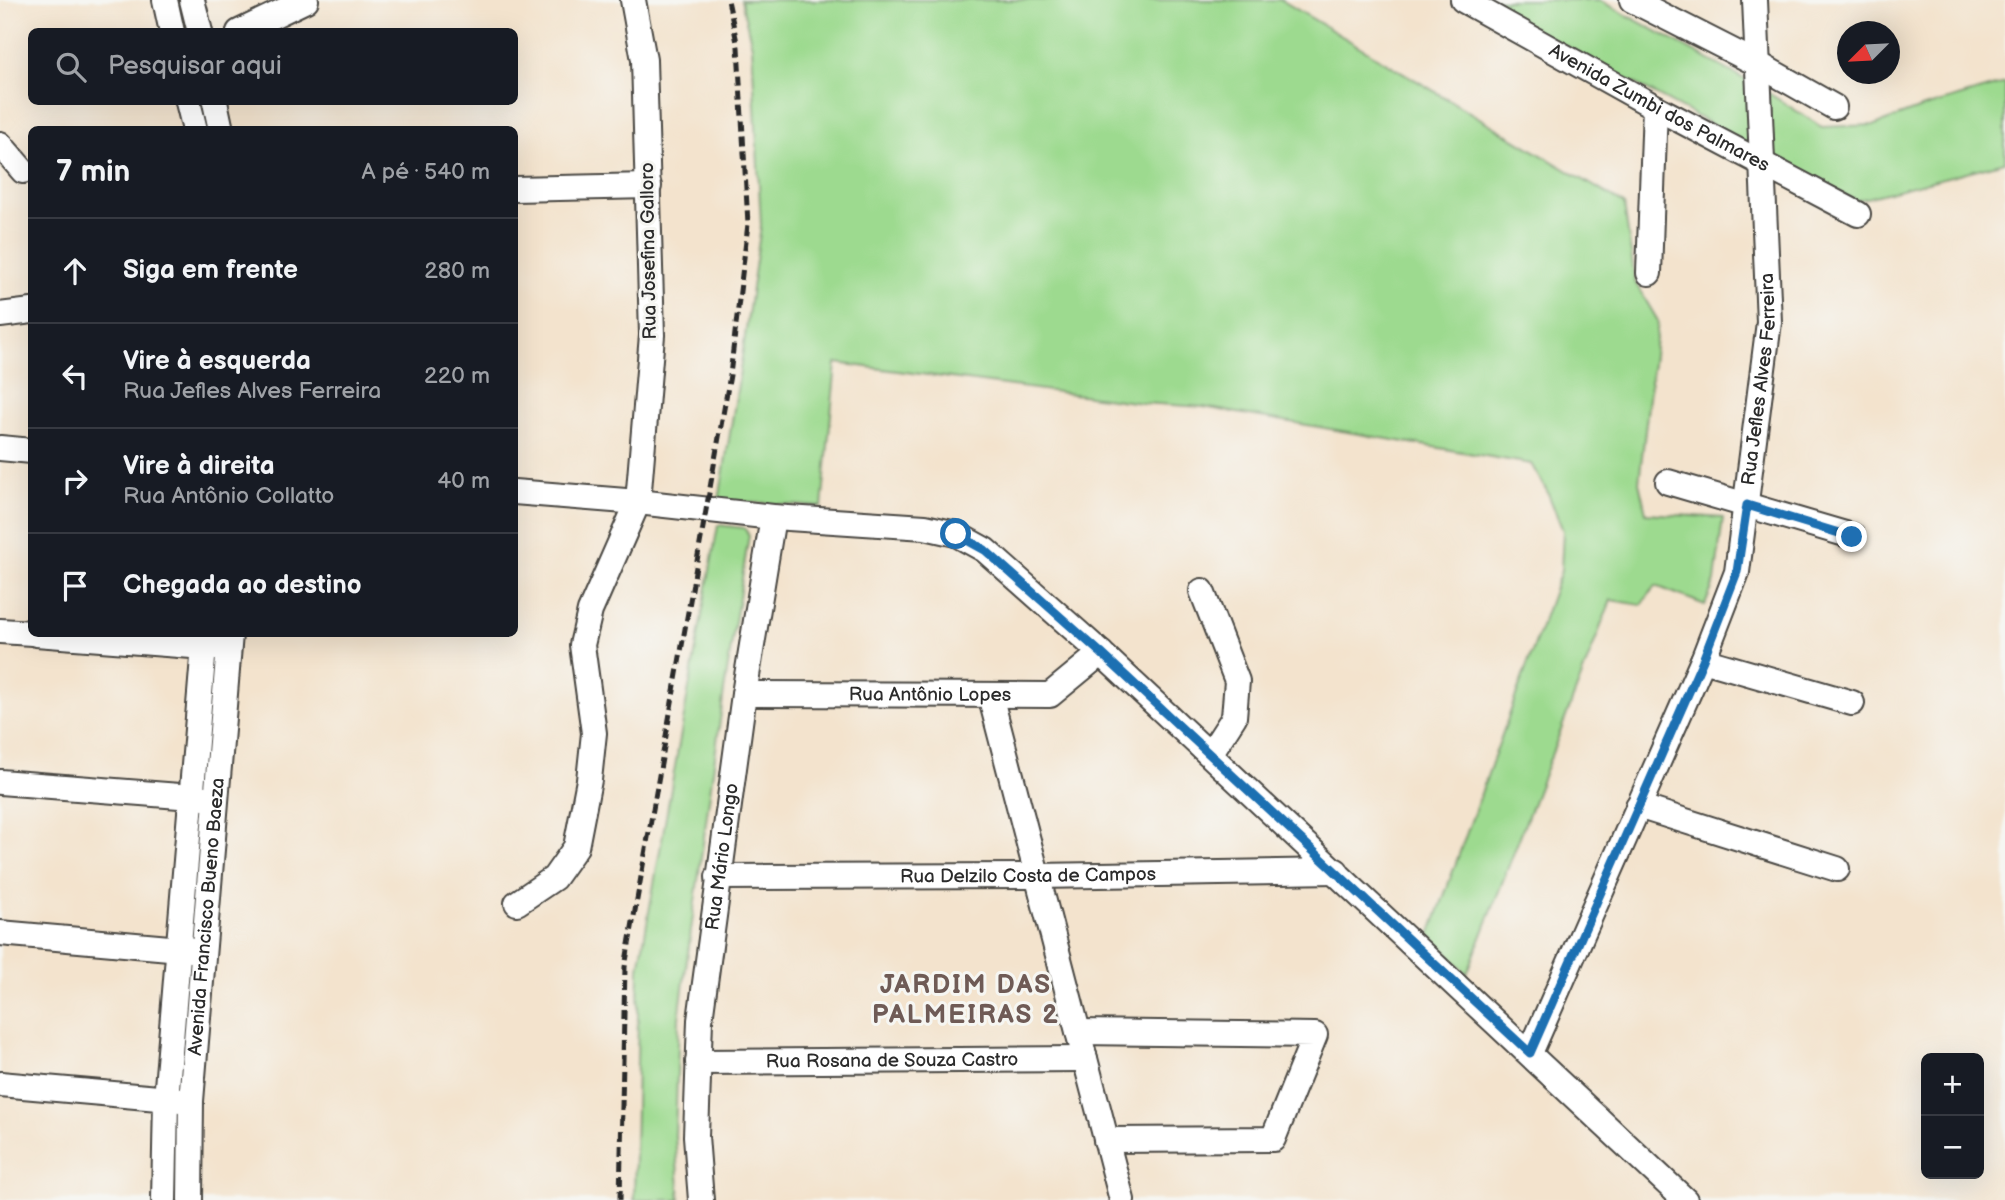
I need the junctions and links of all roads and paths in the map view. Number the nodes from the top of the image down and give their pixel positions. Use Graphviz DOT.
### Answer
graph roads {
  1 [pos="165,0"];
  2 [pos="192,0"];
  3 [pos="306,0"];
  4 [pos="633,0"];
  5 [pos="1463,0"];
  6 [pos="1632,0"];
  7 [pos="1755,0"];
  8 [pos="171,28"];
  9 [pos="199,28"];
  10 [pos="247,28"];
  11 [pos="1758,64"];
  12 [pos="189,105"];
  13 [pos="216,105"];
  14 [pos="1654,107"];
  15 [pos="1834,107"];
  16 [pos="194,126"];
  17 [pos="221,126"];
  18 [pos="0,145"];
  19 [pos="1762,164"];
  20 [pos="18,172"];
  21 [pos="649,186"];
  22 [pos="518,189"];
  23 [pos="1858,214"];
  24 [pos="1649,273"];
  25 [pos="28,312"];
  26 [pos="0,315"];
  27 [pos="0,448"];
  28 [pos="28,451"];
  29 [pos="1668,482"];
  30 [pos="518,492"];
  31 [pos="638,502"];
  32 [pos="1747,505"];
  33 [pos="773,517"];
  34 [pos="1852,537"];
  35 [pos="1202,591"];
  36 [pos="0,631"];
  37 [pos="28,633"];
  38 [pos="131,637"];
  39 [pos="204,640"];
  40 [pos="230,641"];
  41 [pos="1101,653"];
  42 [pos="1703,660"];
  43 [pos="744,694"];
  44 [pos="990,695"];
  45 [pos="1852,703"];
  46 [pos="1210,754"];
  47 [pos="0,782"];
  48 [pos="190,797"];
  49 [pos="216,799"];
  50 [pos="1638,806"];
  51 [pos="1837,869"];
  52 [pos="1336,871"];
  53 [pos="1038,876"];
  54 [pos="718,877"];
  55 [pos="517,903"];
  56 [pos="0,933"];
  57 [pos="178,949"];
  58 [pos="203,951"];
  59 [pos="1078,1031"];
  60 [pos="1530,1053"];
  61 [pos="1086,1059"];
  62 [pos="698,1062"];
  63 [pos="0,1084"];
  64 [pos="166,1099"];
  65 [pos="191,1101"];
  66 [pos="1107,1140"];
  67 [pos="164,1200"];
  68 [pos="190,1200"];
  69 [pos="701,1200"];
  70 [pos="1122,1200"];
  71 [pos="1684,1200"];
  1 -- 8 [label="street"];
  2 -- 9 [label="street"];
  3 -- 10 [label="street"];
  4 -- 21 [label="street, Rua Josefina Galloro"];
  5 -- 14 [label="street, Avenida Zumbi dos Palmares"];
  6 -- 11 [label="street"];
  7 -- 11 [label="street, Rua Jefles Alves Ferreira"];
  11 -- 15 [label="street"];
  11 -- 19 [label="street, Rua Jefles Alves Ferreira"];
  12 -- 16 [label="street"];
  13 -- 17 [label="street"];
  14 -- 19 [label="street, Avenida Zumbi dos Palmares"];
  14 -- 24 [label="street"];
  18 -- 20 [label="street"];
  19 -- 23 [label="street, Avenida Zumbi dos Palmares"];
  19 -- 32 [label="street, Rua Jefles Alves Ferreira"];
  21 -- 22 [label="street"];
  21 -- 31 [label="street, Rua Josefina Galloro"];
  25 -- 26 [label="street"];
  27 -- 28 [label="street"];
  29 -- 32 [label="street"];
  30 -- 31 [label="street"];
  31 -- 33 [label="street"];
  31 -- 55 [label="street, Rua Josefina Galloro"];
  32 -- 34 [label="street"];
  32 -- 42 [label="street, Rua Jefles Alves Ferreira"];
  33 -- 41 [label="street"];
  33 -- 43 [label="street, Rua Mário Longo"];
  35 -- 46 [label="street"];
  36 -- 37 [label="street"];
  38 -- 39 [label="street"];
  39 -- 40 [label="street"];
  39 -- 48 [label="street, Avenida Francisco Bueno Baeza"];
  40 -- 49 [label="street, Avenida Francisco Bueno Baeza"];
  41 -- 44 [label="street, Rua Antônio Lopes"];
  41 -- 46 [label="street"];
  42 -- 45 [label="street"];
  42 -- 50 [label="street, Rua Jefles Alves Ferreira"];
  43 -- 44 [label="street, Rua Antônio Lopes"];
  43 -- 54 [label="street, Rua Mário Longo"];
  44 -- 53 [label="street"];
  46 -- 52 [label="street"];
  47 -- 48 [label="street"];
  48 -- 49 [label="street"];
  48 -- 57 [label="street, Avenida Francisco Bueno Baeza"];
  49 -- 58 [label="street, Avenida Francisco Bueno Baeza"];
  50 -- 51 [label="street"];
  50 -- 60 [label="street, Rua Jefles Alves Ferreira"];
  52 -- 53 [label="street, Rua Delzilo Costa de Campos"];
  52 -- 60 [label="street"];
  53 -- 54 [label="street, Rua Delzilo Costa de Campos"];
  53 -- 59 [label="street"];
  54 -- 62 [label="street, Rua Mário Longo"];
  56 -- 57 [label="street"];
  57 -- 58 [label="street"];
  57 -- 64 [label="street, Avenida Francisco Bueno Baeza"];
  58 -- 65 [label="street, Avenida Francisco Bueno Baeza"];
  59 -- 61 [label="street"];
  59 -- 66 [label="street"];
  60 -- 71 [label="street"];
  61 -- 62 [label="street, Rua Rosana de Souza Castro"];
  61 -- 66 [label="street"];
  62 -- 69 [label="street, Rua Mário Longo"];
  63 -- 64 [label="street"];
  64 -- 65 [label="street"];
  64 -- 67 [label="street, Avenida Francisco Bueno Baeza"];
  65 -- 68 [label="street, Avenida Francisco Bueno Baeza"];
  66 -- 70 [label="street"];
}
